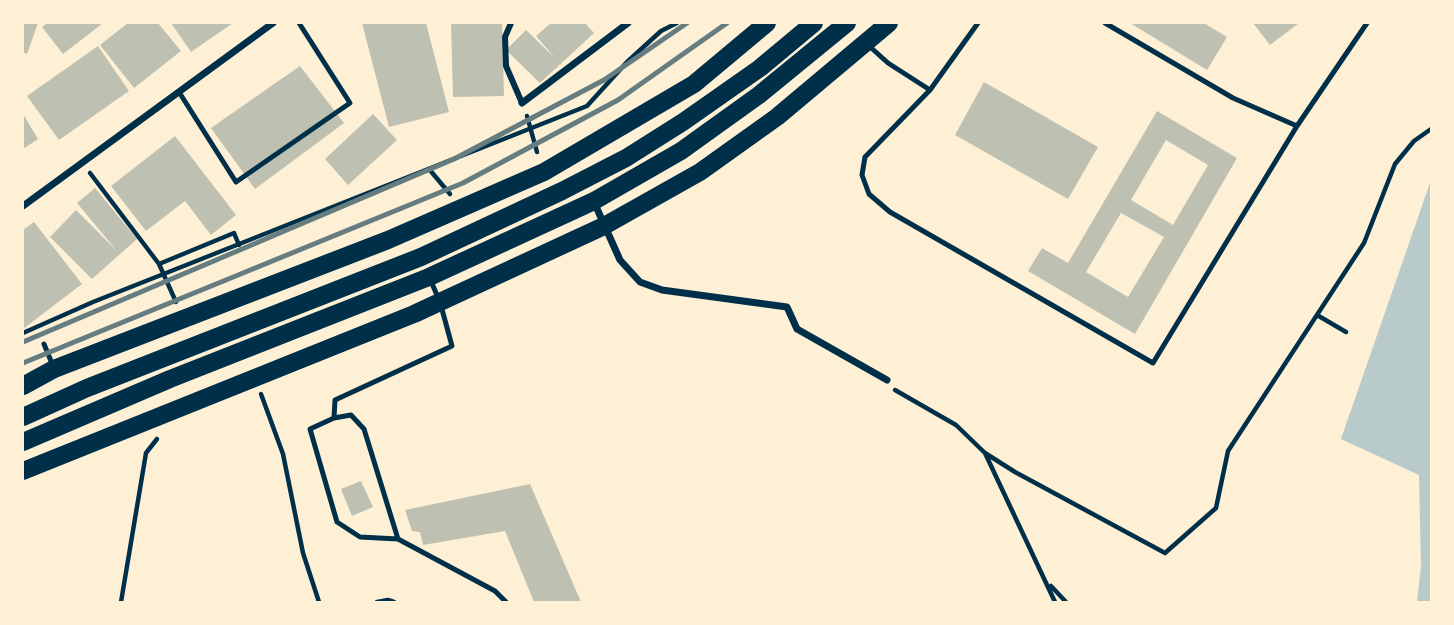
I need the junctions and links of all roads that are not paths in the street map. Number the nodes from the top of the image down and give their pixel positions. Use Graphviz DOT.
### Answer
graph roads {
  1 [pos="273,23"];
  2 [pos="299,23"];
  3 [pos="511,23"];
  4 [pos="628,23"];
  5 [pos="767,23"];
  6 [pos="814,23"];
  7 [pos="847,23"];
  8 [pos="889,23"];
  9 [pos="978,23"];
  10 [pos="1105,23"];
  11 [pos="1367,23"];
  12 [pos="867,44"];
  13 [pos="930,90"];
  14 [pos="179,92"];
  15 [pos="522,103"];
  16 [pos="1297,127"];
  17 [pos="594,201"];
  18 [pos="23,206"];
  19 [pos="604,226"];
  20 [pos="429,276"];
  21 [pos="440,302"];
  22 [pos="44,344"];
  23 [pos="54,369"];
  24 [pos="887,380"];
  25 [pos="23,386"];
  26 [pos="23,417"];
  27 [pos="334,418"];
  28 [pos="23,442"];
  29 [pos="23,471"];
  30 [pos="398,539"];
  31 [pos="506,602"];
  1 -- 14 [label="street"];
  2 -- 14 [label="lane"];
  3 -- 15 [label="street"];
  4 -- 15 [label="street"];
  5 -- 23 [label="main road"];
  6 -- 26 [label="main road"];
  7 -- 17 [label="main road"];
  8 -- 12 [label="main road"];
  9 -- 13 [label="lane"];
  10 -- 16 [label="lane"];
  11 -- 16 [label="lane"];
  12 -- 13 [label="lane"];
  12 -- 19 [label="main road"];
  13 -- 16 [label="lane"];
  14 -- 18 [label="street"];
  17 -- 19 [label="street"];
  17 -- 20 [label="main road"];
  19 -- 21 [label="main road"];
  19 -- 24 [label="street"];
  20 -- 21 [label="lane"];
  20 -- 28 [label="main road"];
  21 -- 27 [label="lane"];
  21 -- 29 [label="main road"];
  22 -- 23 [label="lane"];
  23 -- 25 [label="main road"];
  27 -- 30 [label="lane"];
  27 -- 30 [label="lane"];
  30 -- 31 [label="lane"];
}
